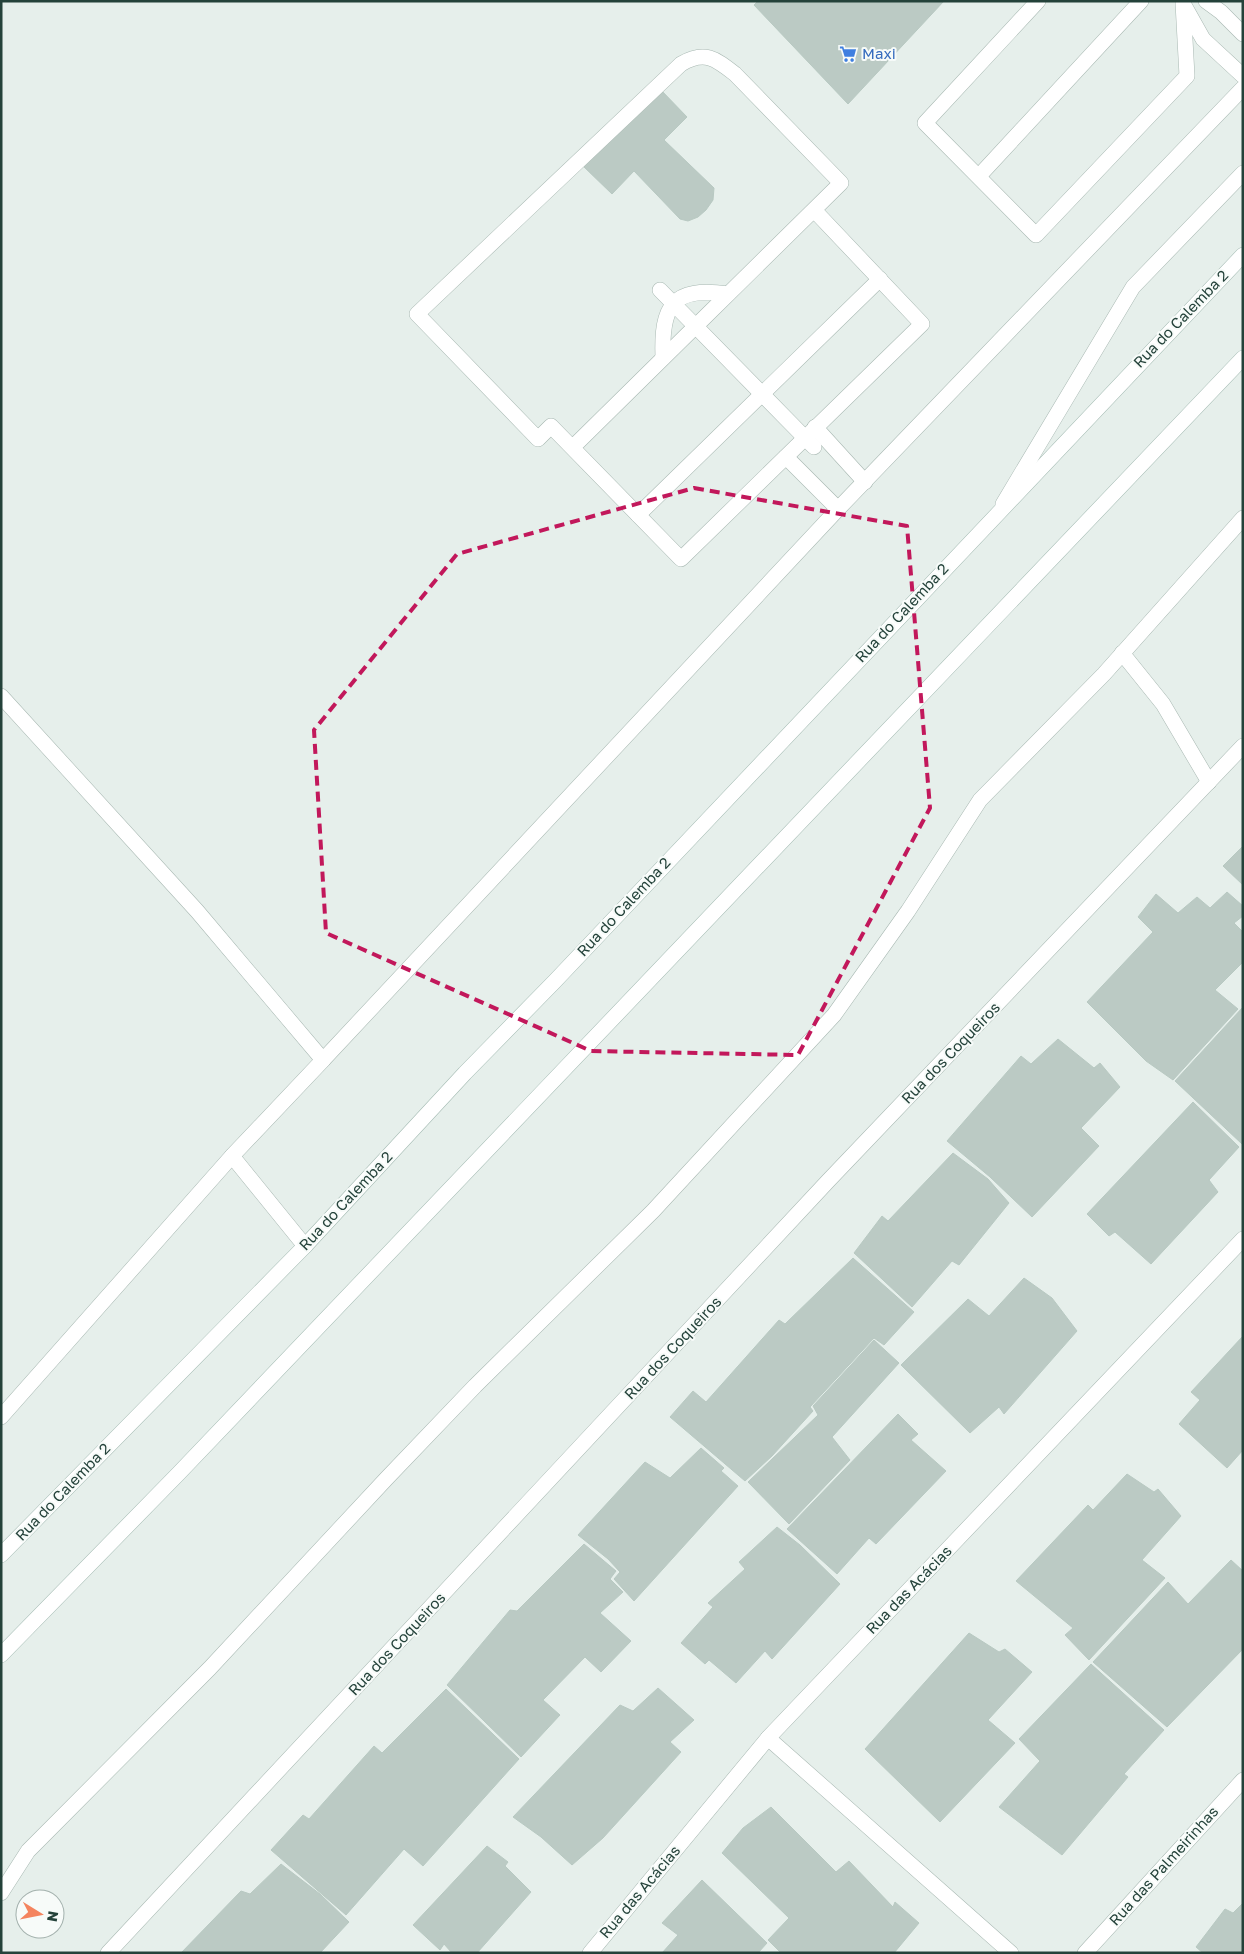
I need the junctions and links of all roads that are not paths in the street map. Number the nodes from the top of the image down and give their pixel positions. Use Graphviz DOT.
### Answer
graph roads {
  1 [pos="1038,1"];
  2 [pos="1141,1"];
  3 [pos="1206,1"];
  4 [pos="1183,2"];
  5 [pos="1243,34"];
  6 [pos="1243,76"];
  7 [pos="1243,88"];
  8 [pos="1243,173"];
  9 [pos="979,176"];
  10 [pos="814,210"];
  11 [pos="1243,255"];
  12 [pos="880,279"];
  13 [pos="660,290"];
  14 [pos="728,294"];
  15 [pos="673,304"];
  16 [pos="696,326"];
  17 [pos="663,358"];
  18 [pos="1243,358"];
  19 [pos="762,394"];
  20 [pos="811,437"];
  21 [pos="572,447"];
  22 [pos="786,457"];
  23 [pos="865,482"];
  24 [pos="838,509"];
  25 [pos="998,511"];
  26 [pos="638,515"];
  27 [pos="1243,518"];
  28 [pos="1122,653"];
  29 [pos="1,696"];
  30 [pos="1243,746"];
  31 [pos="1209,782"];
  32 [pos="323,1060"];
  33 [pos="232,1156"];
  34 [pos="1243,1239"];
  35 [pos="305,1246"];
  36 [pos="1,1417"];
  37 [pos="1,1555"];
  38 [pos="1,1655"];
  39 [pos="768,1738"];
  40 [pos="1243,1780"];
  41 [pos="1,1894"];
  42 [pos="108,1953"];
  43 [pos="590,1953"];
  44 [pos="1011,1953"];
  45 [pos="1085,1953"];
  1 -- 9 [label="street"];
  2 -- 9 [label="street"];
  3 -- 5 [label="street"];
  4 -- 6 [label="street"];
  4 -- 9 [label="street"];
  7 -- 23 [label="street"];
  8 -- 25 [label="street"];
  10 -- 12 [label="street"];
  10 -- 14 [label="street"];
  10 -- 21 [label="street"];
  11 -- 25 [label="street, Rua do Calemba 2"];
  12 -- 19 [label="street"];
  12 -- 20 [label="street"];
  13 -- 15 [label="street"];
  14 -- 15 [label="street"];
  14 -- 16 [label="street"];
  15 -- 16 [label="street"];
  15 -- 17 [label="street"];
  16 -- 17 [label="street"];
  16 -- 19 [label="street"];
  17 -- 21 [label="street"];
  18 -- 38 [label="street"];
  19 -- 20 [label="street"];
  19 -- 26 [label="street"];
  20 -- 22 [label="street"];
  20 -- 23 [label="street"];
  21 -- 26 [label="street"];
  22 -- 24 [label="street"];
  22 -- 26 [label="street"];
  23 -- 24 [label="street"];
  24 -- 32 [label="street"];
  25 -- 35 [label="street, Rua do Calemba 2"];
  27 -- 28 [label="street"];
  28 -- 31 [label="street"];
  28 -- 41 [label="street"];
  29 -- 32 [label="street"];
  30 -- 31 [label="street, Rua dos Coqueiros"];
  31 -- 42 [label="street, Rua dos Coqueiros"];
  32 -- 33 [label="street"];
  33 -- 35 [label="street"];
  33 -- 36 [label="street"];
  34 -- 39 [label="street, Rua das Acácias"];
  35 -- 37 [label="street, Rua do Calemba 2"];
  39 -- 43 [label="street, Rua das Acácias"];
  39 -- 44 [label="street"];
  40 -- 45 [label="street, Rua das Palmeirinhas"];
}
